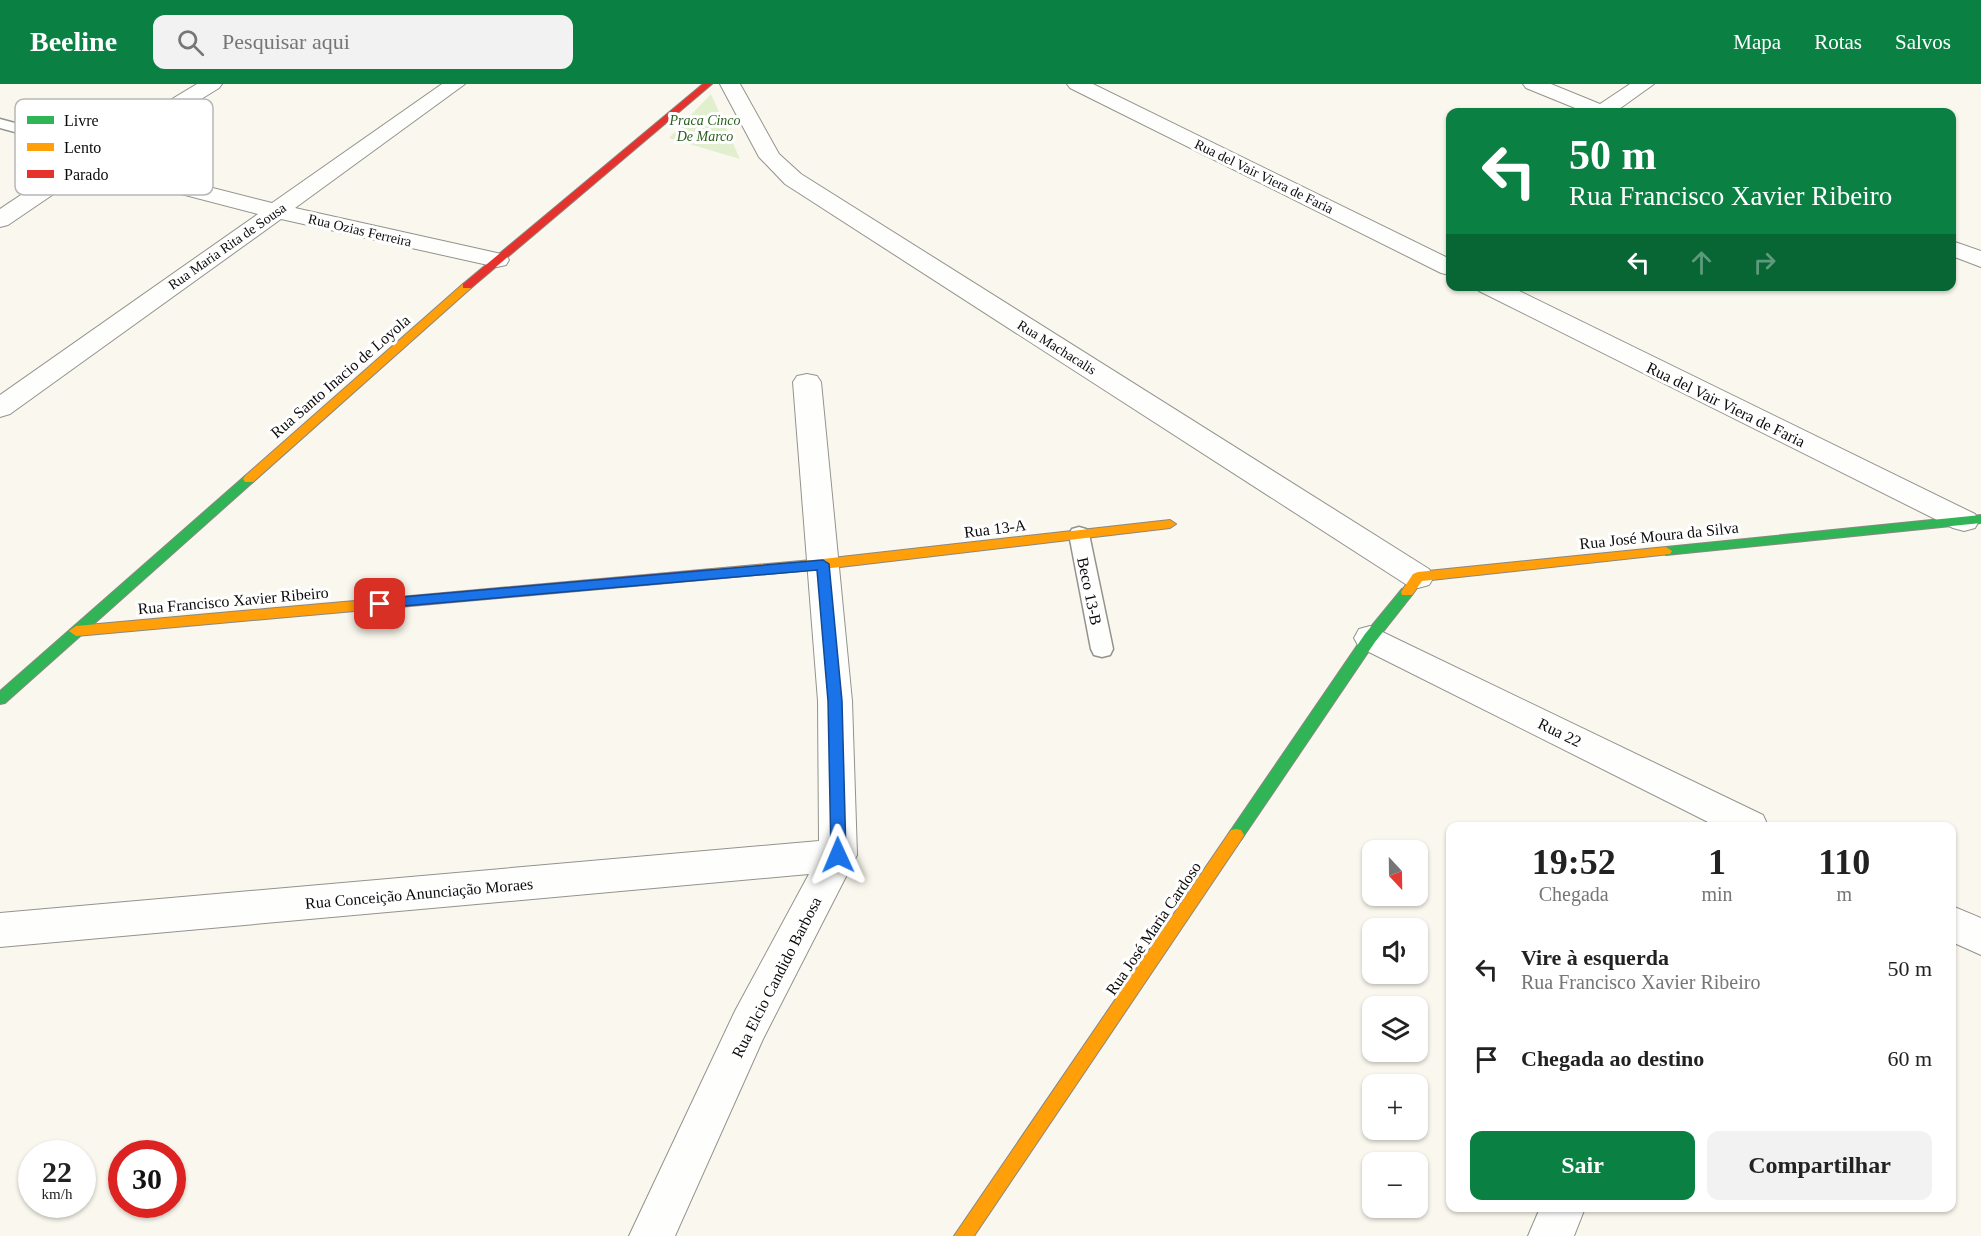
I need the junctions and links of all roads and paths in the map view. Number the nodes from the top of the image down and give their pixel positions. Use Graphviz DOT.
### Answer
graph roads {
  1 [pos="212,84"];
  2 [pos="455,84"];
  3 [pos="708,84"];
  4 [pos="730,84"];
  5 [pos="1077,84"];
  6 [pos="1533,84"];
  7 [pos="1644,84"];
  8 [pos="188,99"];
  9 [pos="1592,108"];
  10 [pos="1608,108"];
  11 [pos="0,123"];
  12 [pos="15,128"];
  13 [pos="213,193"];
  14 [pos="37,195"];
  15 [pos="275,211"];
  16 [pos="0,220"];
  17 [pos="1956,250"];
  18 [pos="497,260"];
  19 [pos="1981,260"];
  20 [pos="1446,266"];
  21 [pos="1498,291"];
  22 [pos="807,382"];
  23 [pos="0,408"];
  24 [pos="1973,520"];
  25 [pos="1170,524"];
  26 [pos="1079,534"];
  27 [pos="823,564"];
  28 [pos="1418,577"];
  29 [pos="76,630"];
  30 [pos="1370,638"];
  31 [pos="1102,649"];
  32 [pos="0,699"];
  33 [pos="1736,822"];
  34 [pos="838,855"];
  35 [pos="1956,925"];
  36 [pos="0,930"];
  37 [pos="1981,937"];
  38 [pos="1561,1212"];
  39 [pos="652,1236"];
  40 [pos="963,1236"];
  41 [pos="1551,1236"];
  1 -- 8 [label="street"];
  2 -- 15 [label="street, Rua Maria Rita de Sousa"];
  3 -- 18 [label="street, Rua Santo Inacio de Loyola"];
  4 -- 28 [label="street, Rua Machacalis"];
  5 -- 20 [label="street, Rua del Vair Viera de Faria"];
  6 -- 9 [label="street"];
  7 -- 10 [label="street"];
  11 -- 12 [label="lane"];
  13 -- 15 [label="street, Rua Ozias Ferreira"];
  14 -- 16 [label="street"];
  15 -- 18 [label="street, Rua Ozias Ferreira"];
  15 -- 23 [label="street, Rua Maria Rita de Sousa"];
  17 -- 19 [label="street"];
  18 -- 29 [label="street, Rua Santo Inacio de Loyola"];
  21 -- 24 [label="street, Rua del Vair Viera de Faria"];
  22 -- 27 [label="street, Rua Elcio Candido Barbosa"];
  24 -- 28 [label="street, Rua José Moura da Silva"];
  25 -- 26 [label="street, Rua 13-A"];
  26 -- 27 [label="street, Rua 13-A"];
  26 -- 31 [label="lane, Beco 13-B"];
  27 -- 29 [label="street, Rua Francisco Xavier Ribeiro"];
  27 -- 34 [label="street, Rua Elcio Candido Barbosa"];
  28 -- 30 [label="street"];
  29 -- 32 [label="street, Rua Santo Inacio de Loyola"];
  30 -- 33 [label="street, Rua 22"];
  30 -- 40 [label="street, Rua José Maria Cardoso"];
  34 -- 36 [label="street, Rua Conceição Anunciação Moraes"];
  34 -- 39 [label="street, Rua Elcio Candido Barbosa"];
  35 -- 37 [label="street"];
  38 -- 41 [label="street"];
}
